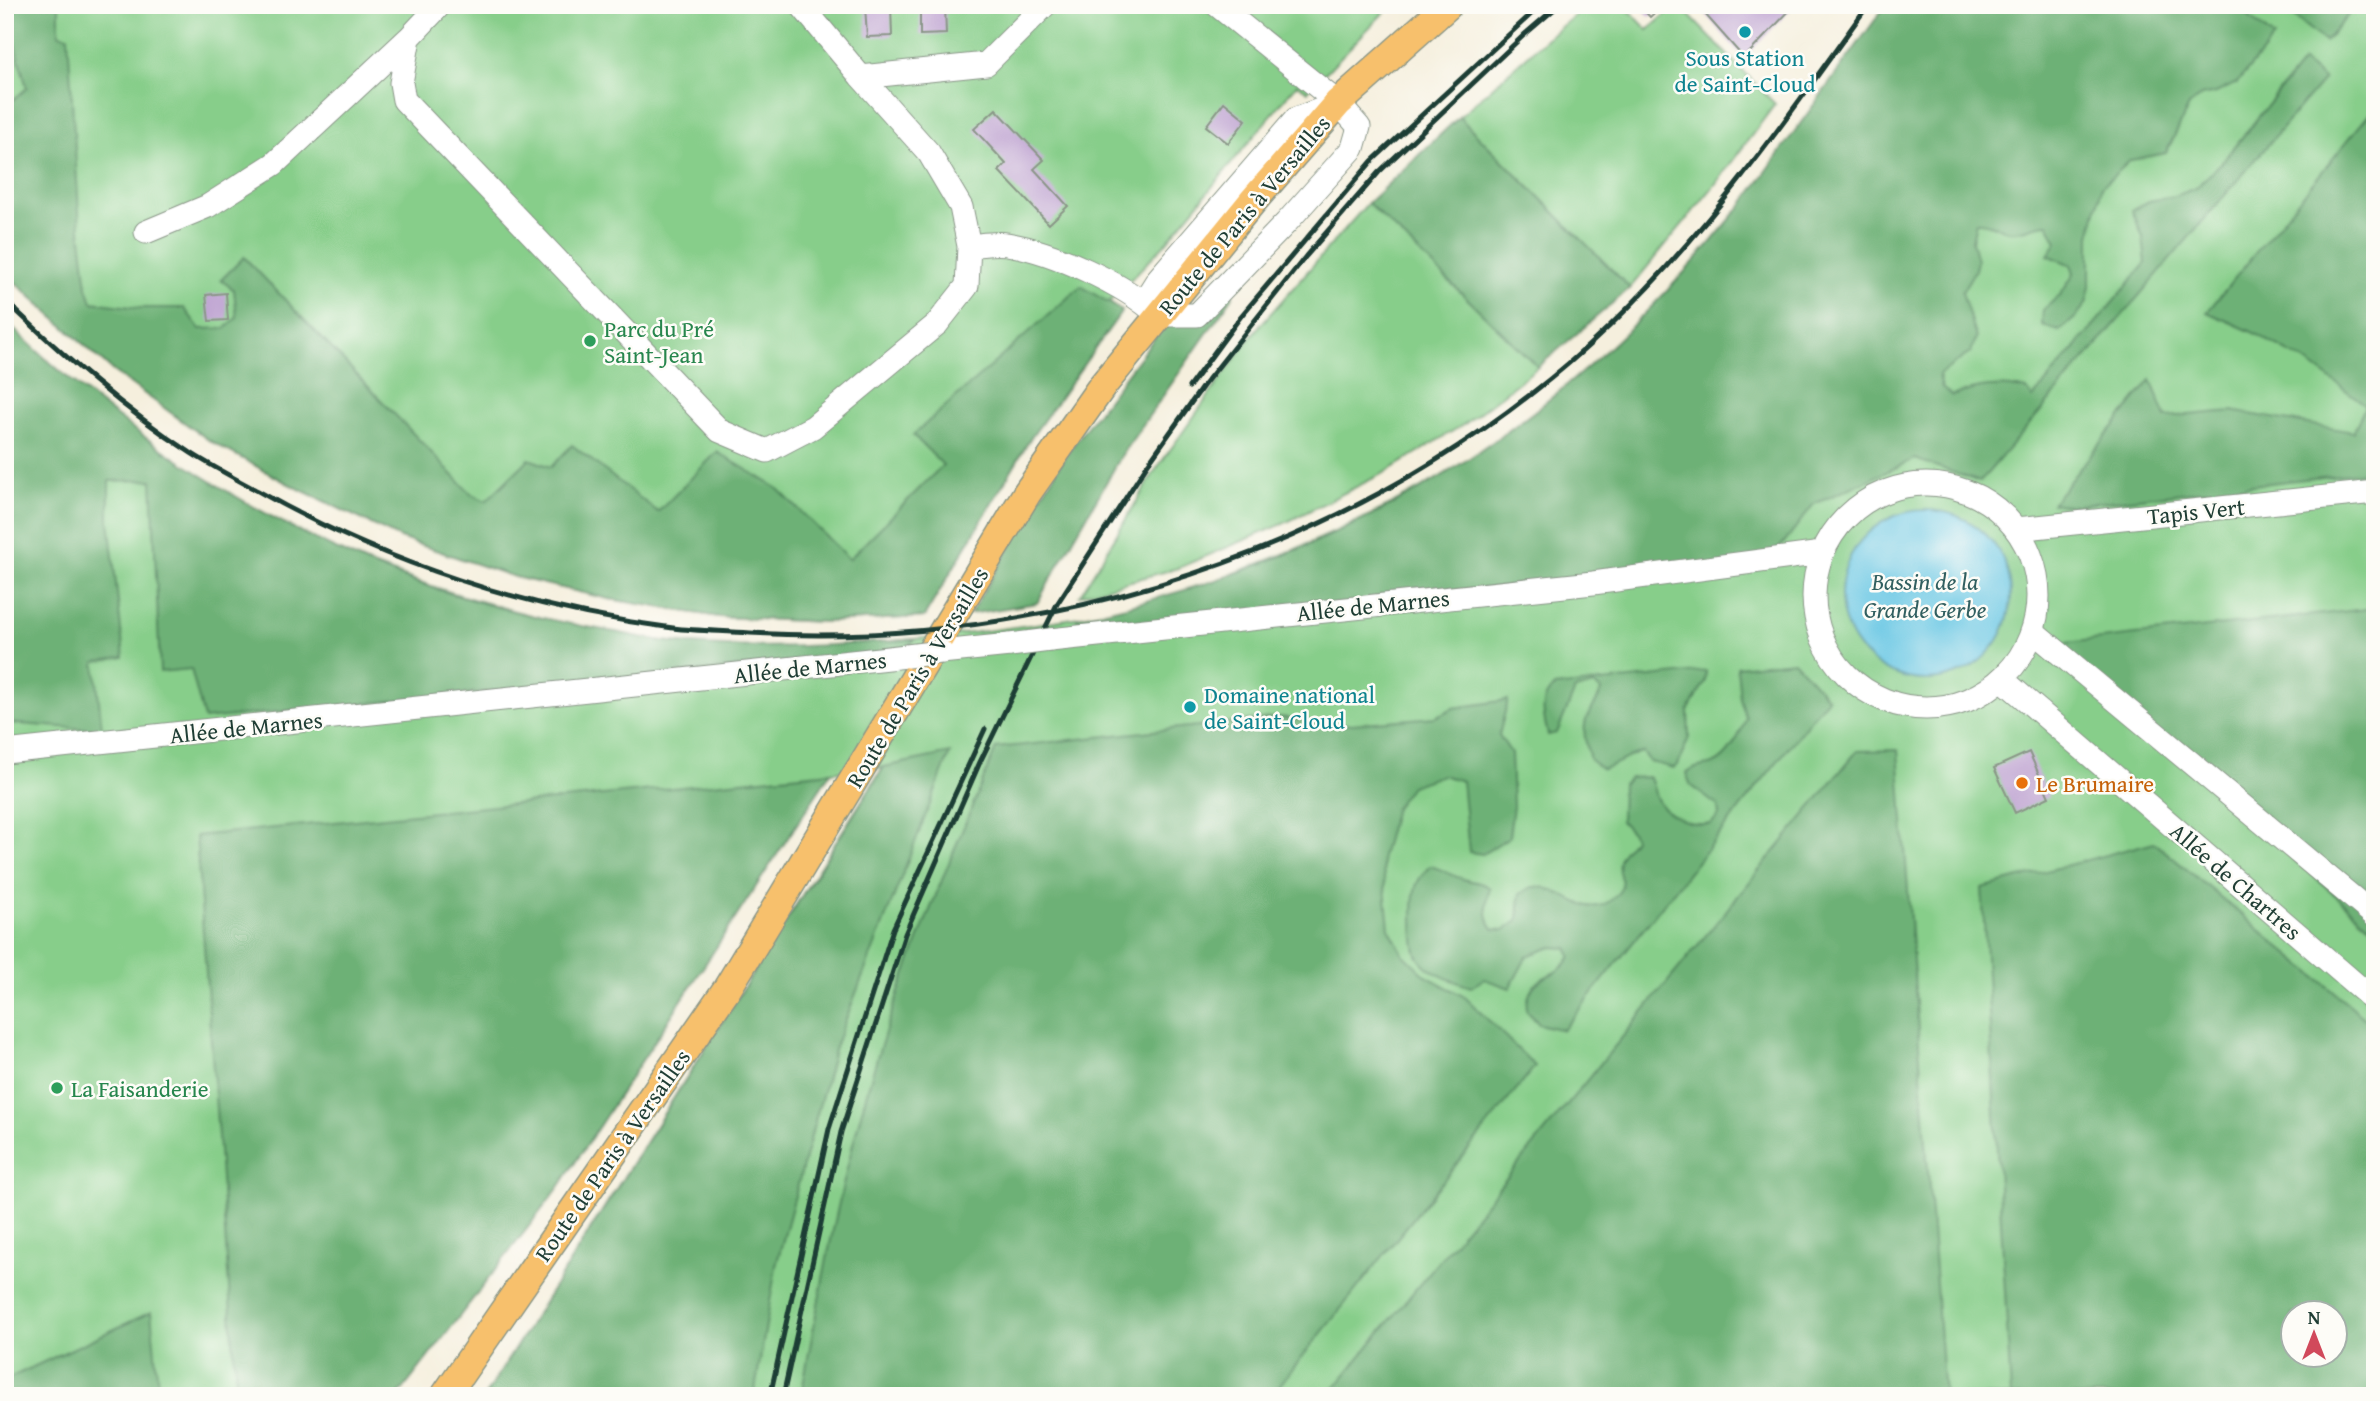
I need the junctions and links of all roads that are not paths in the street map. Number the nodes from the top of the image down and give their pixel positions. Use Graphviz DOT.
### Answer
graph roads {
  1 [pos="440,5"];
  2 [pos="801,5"];
  3 [pos="1045,5"];
  4 [pos="1217,5"];
  5 [pos="1448,5"];
  6 [pos="409,38"];
  7 [pos="861,77"];
  8 [pos="1338,103"];
  9 [pos="146,232"];
  10 [pos="968,246"];
  11 [pos="1151,308"];
  12 [pos="2375,492"];
  13 [pos="2017,529"];
  14 [pos="1822,553"];
  15 [pos="2035,633"];
  16 [pos="2002,679"];
  17 [pos="5,752"];
  18 [pos="2375,916"];
  19 [pos="2375,1001"];
  20 [pos="445,1396"];
  1 -- 6 [label="street"];
  2 -- 7 [label="street"];
  3 -- 7 [label="street"];
  4 -- 8 [label="street"];
  5 -- 8 [label="main road, Route de Paris à Versailles"];
  6 -- 9 [label="street"];
  6 -- 10 [label="street"];
  7 -- 10 [label="street"];
  8 -- 11 [label="main road, Route de Paris à Versailles"];
  8 -- 11 [label="street"];
  10 -- 11 [label="street"];
  11 -- 20 [label="main road, Route de Paris à Versailles"];
  12 -- 13 [label="street, Tapis Vert"];
  13 -- 14 [label="street"];
  13 -- 15 [label="street"];
  14 -- 16 [label="street"];
  14 -- 17 [label="street, Allée de Marnes, bridge"];
  15 -- 16 [label="street"];
  15 -- 18 [label="street"];
  16 -- 19 [label="street, Allée de Chartres"];
}
